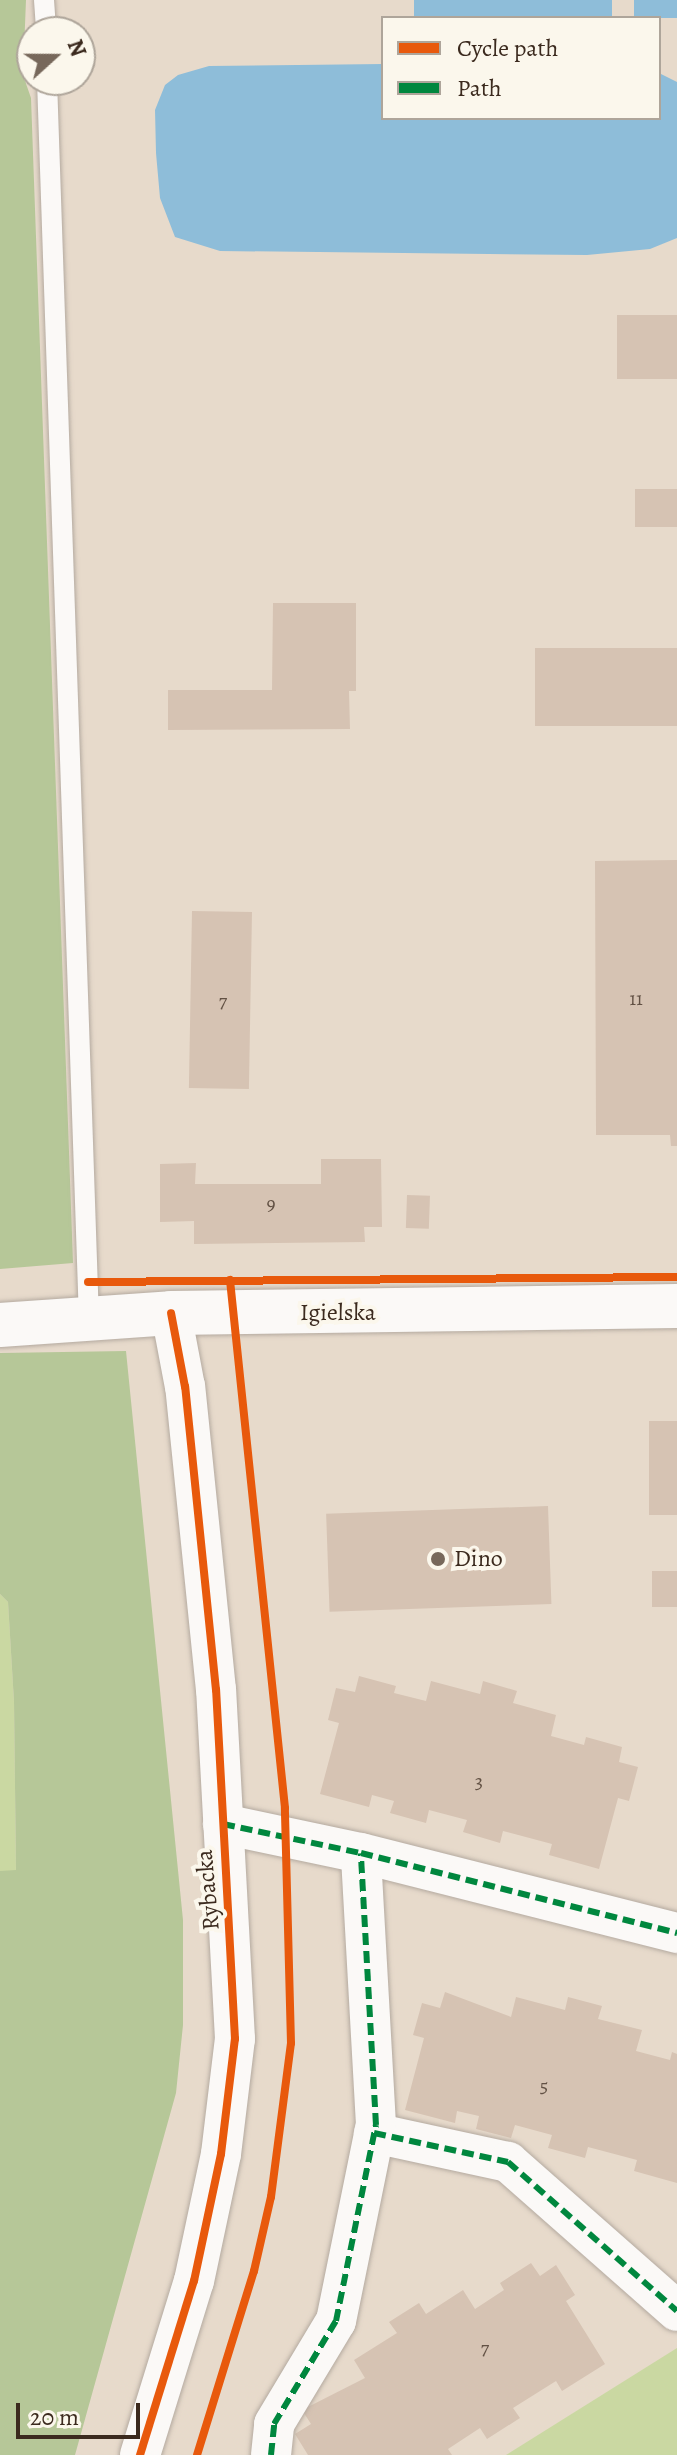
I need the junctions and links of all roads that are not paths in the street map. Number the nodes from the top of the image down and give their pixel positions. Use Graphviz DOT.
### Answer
graph roads {
  1 [pos="48,96"];
  2 [pos="677,1306"];
  3 [pos="171,1313"];
  4 [pos="89,1317"];
  5 [pos="0,1325"];
  6 [pos="223,1824"];
  7 [pos="361,1853"];
  8 [pos="677,1933"];
  9 [pos="374,2133"];
  10 [pos="677,2311"];
  11 [pos="140,2455"];
  12 [pos="271,2455"];
  1 -- 4 [label="lane"];
  2 -- 3 [label="street, Igielska"];
  3 -- 4 [label="street, Igielska"];
  3 -- 6 [label="street, Rybacka"];
  4 -- 5 [label="street, Igielska"];
  6 -- 7 [label="street, Rybacka"];
  6 -- 11 [label="street, Rybacka"];
  7 -- 8 [label="street, Rybacka"];
  7 -- 9 [label="street"];
  9 -- 10 [label="street"];
  9 -- 12 [label="street"];
}
